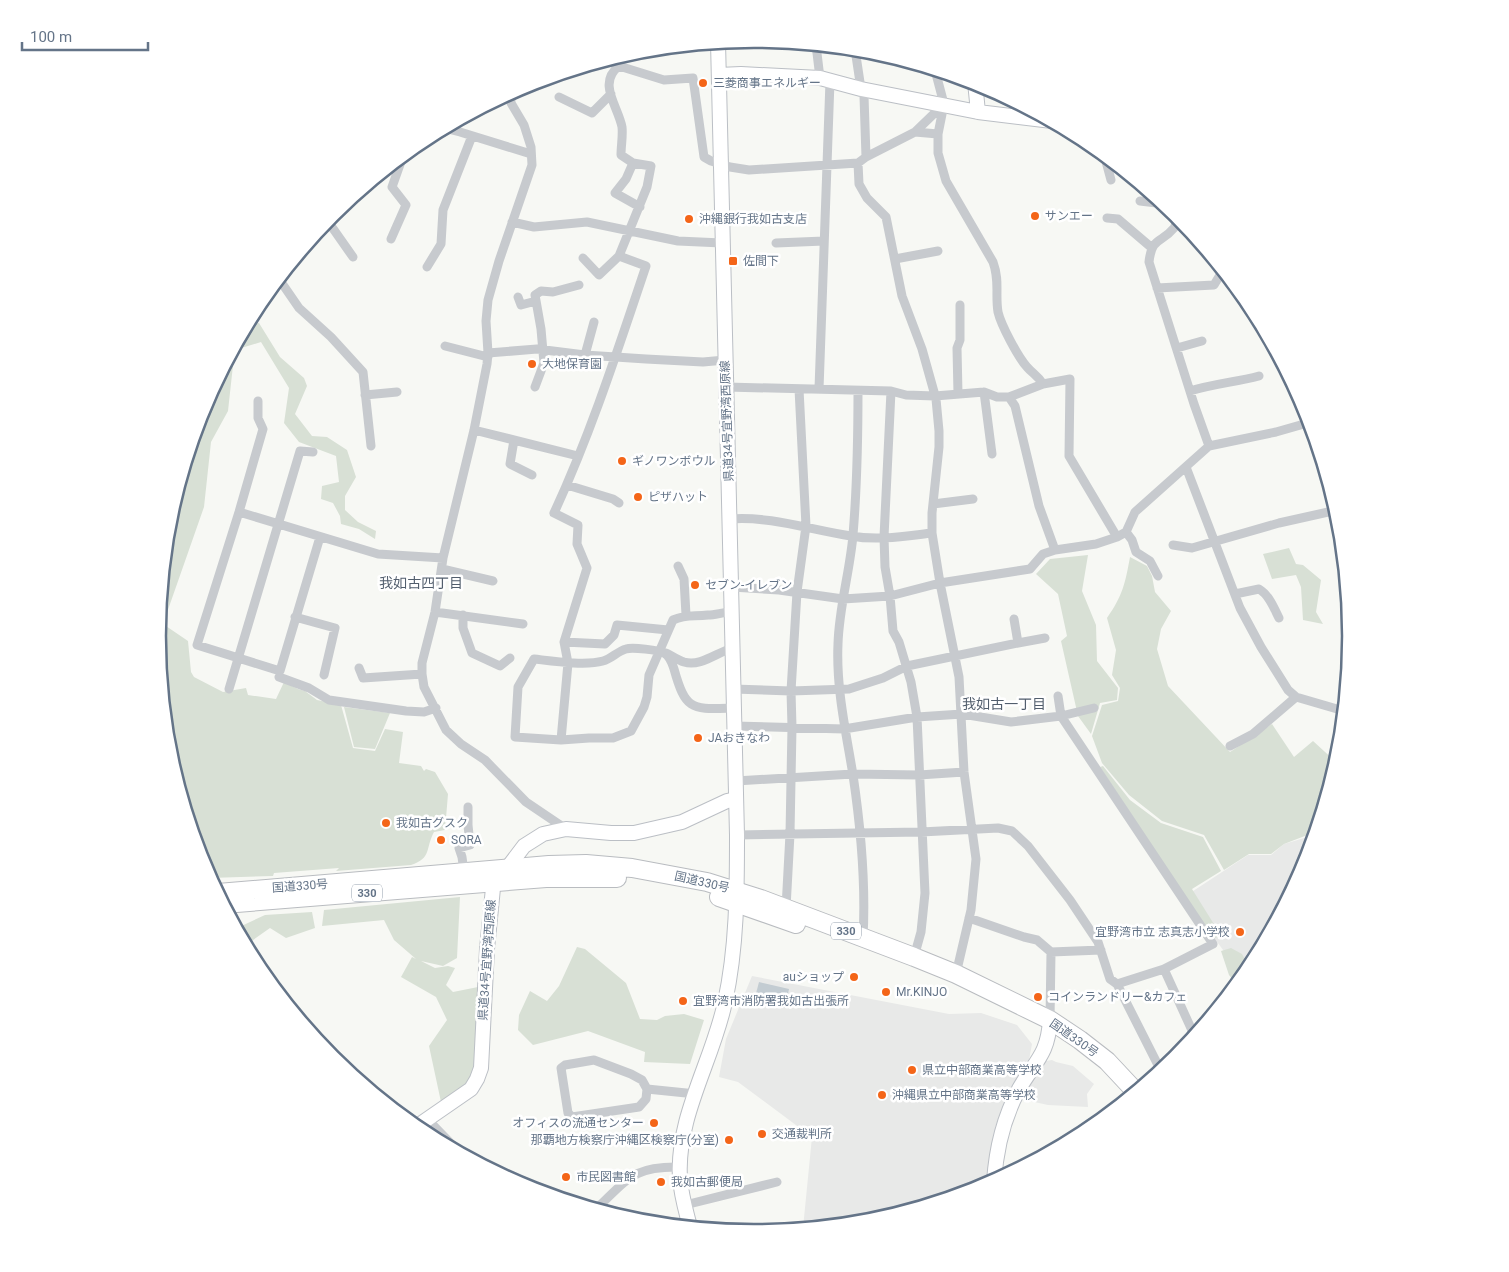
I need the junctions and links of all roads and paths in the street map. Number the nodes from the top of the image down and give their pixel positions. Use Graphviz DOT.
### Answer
graph roads {
  1 [pos="718,49"];
  2 [pos="818,52"];
  3 [pos="856,57"];
  4 [pos="620,66"];
  5 [pos="719,75"];
  6 [pos="937,77"];
  7 [pos="825,80"];
  8 [pos="861,89"];
  9 [pos="976,91"];
  10 [pos="611,94"];
  11 [pos="559,96"];
  12 [pos="511,100"];
  13 [pos="944,104"];
  14 [pos="978,112"];
  15 [pos="1035,118"];
  16 [pos="453,131"];
  17 [pos="915,132"];
  18 [pos="938,134"];
  19 [pos="472,136"];
  20 [pos="531,154"];
  21 [pos="866,157"];
  22 [pos="633,163"];
  23 [pos="858,163"];
  24 [pos="721,164"];
  25 [pos="1107,165"];
  26 [pos="826,166"];
  27 [pos="399,167"];
  28 [pos="1111,180"];
  29 [pos="1140,201"];
  30 [pos="1152,202"];
  31 [pos="640,207"];
  32 [pos="1108,218"];
  33 [pos="512,222"];
  34 [pos="1175,224"];
  35 [pos="332,227"];
  36 [pos="629,230"];
  37 [pos="390,239"];
  38 [pos="824,240"];
  39 [pos="722,243"];
  40 [pos="776,243"];
  41 [pos="1152,248"];
  42 [pos="938,252"];
  43 [pos="619,256"];
  44 [pos="353,257"];
  45 [pos="584,258"];
  46 [pos="895,259"];
  47 [pos="427,267"];
  48 [pos="1219,276"];
  49 [pos="283,285"];
  50 [pos="579,285"];
  51 [pos="1157,288"];
  52 [pos="518,296"];
  53 [pos="536,300"];
  54 [pos="960,305"];
  55 [pos="594,322"];
  56 [pos="1202,341"];
  57 [pos="445,346"];
  58 [pos="1177,348"];
  59 [pos="542,349"];
  60 [pos="488,355"];
  61 [pos="585,355"];
  62 [pos="615,356"];
  63 [pos="726,360"];
  64 [pos="1259,376"];
  65 [pos="1043,384"];
  66 [pos="535,387"];
  67 [pos="726,387"];
  68 [pos="799,389"];
  69 [pos="819,389"];
  70 [pos="858,391"];
  71 [pos="891,391"];
  72 [pos="1190,391"];
  73 [pos="397,392"];
  74 [pos="984,392"];
  75 [pos="958,394"];
  76 [pos="365,395"];
  77 [pos="935,396"];
  78 [pos="1009,397"];
  79 [pos="258,401"];
  80 [pos="1303,424"];
  81 [pos="474,430"];
  82 [pos="514,440"];
  83 [pos="371,446"];
  84 [pos="1209,446"];
  85 [pos="313,452"];
  86 [pos="992,454"];
  87 [pos="578,456"];
  88 [pos="1186,467"];
  89 [pos="532,475"];
  90 [pos="567,485"];
  91 [pos="973,499"];
  92 [pos="619,503"];
  93 [pos="933,504"];
  94 [pos="239,512"];
  95 [pos="1330,512"];
  96 [pos="730,520"];
  97 [pos="279,524"];
  98 [pos="806,526"];
  99 [pos="932,533"];
  100 [pos="1122,534"];
  101 [pos="320,537"];
  102 [pos="853,537"];
  103 [pos="884,537"];
  104 [pos="1215,541"];
  105 [pos="1173,545"];
  106 [pos="1055,550"];
  107 [pos="443,558"];
  108 [pos="678,566"];
  109 [pos="442,569"];
  110 [pos="1158,576"];
  111 [pos="493,581"];
  112 [pos="940,583"];
  113 [pos="732,587"];
  114 [pos="797,592"];
  115 [pos="1235,594"];
  116 [pos="890,596"];
  117 [pos="842,599"];
  118 [pos="435,612"];
  119 [pos="732,612"];
  120 [pos="463,615"];
  121 [pos="686,615"];
  122 [pos="295,617"];
  123 [pos="1279,618"];
  124 [pos="1014,619"];
  125 [pos="523,624"];
  126 [pos="668,630"];
  127 [pos="1045,638"];
  128 [pos="564,642"];
  129 [pos="1018,643"];
  130 [pos="733,648"];
  131 [pos="661,652"];
  132 [pos="239,657"];
  133 [pos="955,657"];
  134 [pos="510,658"];
  135 [pos="568,663"];
  136 [pos="907,666"];
  137 [pos="359,668"];
  138 [pos="422,674"];
  139 [pos="324,675"];
  140 [pos="279,677"];
  141 [pos="839,688"];
  142 [pos="229,689"];
  143 [pos="733,689"];
  144 [pos="792,691"];
  145 [pos="1058,696"];
  146 [pos="1296,697"];
  147 [pos="436,708"];
  148 [pos="734,708"];
  149 [pos="1094,708"];
  150 [pos="1338,709"];
  151 [pos="962,714"];
  152 [pos="1061,716"];
  153 [pos="917,717"];
  154 [pos="734,726"];
  155 [pos="792,727"];
  156 [pos="844,729"];
  157 [pos="561,740"];
  158 [pos="1230,746"];
  159 [pos="964,772"];
  160 [pos="853,774"];
  161 [pos="918,775"];
  162 [pos="791,778"];
  163 [pos="736,781"];
  164 [pos="736,799"];
  165 [pos="468,807"];
  166 [pos="566,829"];
  167 [pos="973,830"];
  168 [pos="861,832"];
  169 [pos="921,832"];
  170 [pos="790,834"];
  171 [pos="737,835"];
  172 [pos="506,868"];
  173 [pos="464,872"];
  174 [pos="496,883"];
  175 [pos="737,896"];
  176 [pos="228,898"];
  177 [pos="228,898"];
  178 [pos="786,908"];
  179 [pos="969,918"];
  180 [pos="863,938"];
  181 [pos="1101,950"];
  182 [pos="1051,952"];
  183 [pos="914,957"];
  184 [pos="1164,969"];
  185 [pos="956,974"];
  186 [pos="1118,984"];
  187 [pos="1050,1026"];
  188 [pos="1191,1030"];
  189 [pos="1158,1064"];
  190 [pos="1132,1087"];
  191 [pos="647,1089"];
  192 [pos="696,1094"];
  193 [pos="1123,1095"];
  194 [pos="423,1122"];
  195 [pos="680,1167"];
  196 [pos="997,1172"];
  197 [pos="777,1182"];
  198 [pos="601,1204"];
  199 [pos="685,1205"];
  200 [pos="688,1220"];
  1 -- 5 [label="main road, 県道34号宜野湾西原線"];
  2 -- 7 [label="street"];
  3 -- 8 [label="street"];
  4 -- 10 [label="street"];
  4 -- 24 [label="street"];
  5 -- 7 [label="main road"];
  5 -- 24 [label="main road, 県道34号宜野湾西原線"];
  6 -- 13 [label="street"];
  7 -- 8 [label="main road"];
  7 -- 26 [label="street"];
  8 -- 13 [label="main road"];
  8 -- 21 [label="street"];
  9 -- 14 [label="main road"];
  10 -- 11 [label="street"];
  10 -- 22 [label="street"];
  12 -- 20 [label="street"];
  13 -- 14 [label="main road"];
  13 -- 17 [label="street"];
  13 -- 18 [label="street"];
  14 -- 15 [label="main road"];
  16 -- 19 [label="street"];
  17 -- 18 [label="street"];
  17 -- 21 [label="street"];
  18 -- 65 [label="street"];
  19 -- 20 [label="street"];
  19 -- 47 [label="street"];
  20 -- 33 [label="street"];
  21 -- 23 [label="street"];
  22 -- 31 [label="street"];
  22 -- 31 [label="street"];
  23 -- 26 [label="street"];
  23 -- 46 [label="street"];
  24 -- 26 [label="street"];
  24 -- 39 [label="main road, 県道34号宜野湾西原線"];
  25 -- 28 [label="street"];
  26 -- 38 [label="street"];
  27 -- 37 [label="street"];
  29 -- 30 [label="street"];
  31 -- 36 [label="street"];
  32 -- 41 [label="street"];
  33 -- 36 [label="street"];
  33 -- 60 [label="street"];
  34 -- 41 [label="street"];
  35 -- 44 [label="street"];
  36 -- 39 [label="street"];
  36 -- 43 [label="street"];
  38 -- 40 [label="street"];
  38 -- 69 [label="street"];
  39 -- 63 [label="main road, 県道34号宜野湾西原線"];
  41 -- 51 [label="street"];
  42 -- 46 [label="street"];
  43 -- 45 [label="street"];
  43 -- 62 [label="street"];
  46 -- 77 [label="street"];
  48 -- 51 [label="street"];
  49 -- 76 [label="street"];
  50 -- 53 [label="street"];
  51 -- 58 [label="street"];
  52 -- 53 [label="street"];
  53 -- 59 [label="street"];
  54 -- 75 [label="street"];
  55 -- 61 [label="street"];
  56 -- 58 [label="street"];
  57 -- 60 [label="street"];
  58 -- 72 [label="street"];
  59 -- 60 [label="street"];
  59 -- 61 [label="street"];
  59 -- 66 [label="street"];
  60 -- 81 [label="street"];
  61 -- 62 [label="street"];
  62 -- 63 [label="street"];
  62 -- 87 [label="street"];
  63 -- 67 [label="main road, 県道34号宜野湾西原線"];
  64 -- 72 [label="street"];
  65 -- 78 [label="street"];
  65 -- 100 [label="street"];
  67 -- 68 [label="street"];
  67 -- 96 [label="main road, 県道34号宜野湾西原線"];
  68 -- 69 [label="street"];
  68 -- 98 [label="street"];
  69 -- 70 [label="street"];
  70 -- 71 [label="street"];
  70 -- 102 [label="street"];
  71 -- 77 [label="street"];
  71 -- 103 [label="street"];
  72 -- 84 [label="street"];
  73 -- 76 [label="street"];
  74 -- 75 [label="street"];
  74 -- 78 [label="street"];
  74 -- 86 [label="street"];
  75 -- 77 [label="street"];
  76 -- 83 [label="street"];
  77 -- 93 [label="street"];
  78 -- 106 [label="street"];
  79 -- 94 [label="street"];
  80 -- 84 [label="street"];
  81 -- 82 [label="street"];
  81 -- 107 [label="street"];
  82 -- 87 [label="street"];
  82 -- 89 [label="street"];
  84 -- 88 [label="street"];
  85 -- 97 [label="street"];
  87 -- 90 [label="street"];
  88 -- 100 [label="street"];
  88 -- 104 [label="street"];
  90 -- 92 [label="street"];
  90 -- 128 [label="street"];
  91 -- 93 [label="street"];
  93 -- 99 [label="street"];
  94 -- 97 [label="street"];
  94 -- 132 [label="street"];
  95 -- 104 [label="street"];
  96 -- 98 [label="street"];
  96 -- 113 [label="main road, 県道34号宜野湾西原線"];
  97 -- 101 [label="street"];
  97 -- 132 [label="street"];
  98 -- 102 [label="street"];
  98 -- 114 [label="street"];
  99 -- 103 [label="street"];
  99 -- 112 [label="street"];
  100 -- 106 [label="street"];
  100 -- 110 [label="street"];
  101 -- 107 [label="street"];
  101 -- 122 [label="street"];
  102 -- 103 [label="street"];
  102 -- 117 [label="street"];
  103 -- 116 [label="street"];
  104 -- 105 [label="street"];
  104 -- 115 [label="street"];
  106 -- 112 [label="street"];
  107 -- 109 [label="street"];
  108 -- 121 [label="street"];
  109 -- 111 [label="street"];
  109 -- 118 [label="street"];
  112 -- 116 [label="street"];
  112 -- 133 [label="street"];
  113 -- 114 [label="street"];
  113 -- 119 [label="main road, 県道34号宜野湾西原線"];
  114 -- 117 [label="street"];
  114 -- 144 [label="street"];
  115 -- 123 [label="street"];
  115 -- 146 [label="street"];
  116 -- 117 [label="street"];
  116 -- 136 [label="street"];
  117 -- 141 [label="street"];
  118 -- 120 [label="street"];
  118 -- 138 [label="street"];
  119 -- 121 [label="street"];
  119 -- 130 [label="main road, 県道34号宜野湾西原線"];
  120 -- 125 [label="street"];
  120 -- 134 [label="street"];
  121 -- 126 [label="street"];
  122 -- 132 [label="street"];
  122 -- 139 [label="street"];
  124 -- 129 [label="street"];
  126 -- 128 [label="street"];
  126 -- 131 [label="street"];
  127 -- 129 [label="street"];
  128 -- 135 [label="street"];
  129 -- 133 [label="street"];
  130 -- 131 [label="street"];
  130 -- 143 [label="main road, 県道34号宜野湾西原線"];
  131 -- 135 [label="street"];
  131 -- 148 [label="street"];
  131 -- 157 [label="street"];
  132 -- 142 [label="street"];
  133 -- 136 [label="street"];
  133 -- 151 [label="street"];
  135 -- 157 [label="street"];
  135 -- 157 [label="street"];
  136 -- 141 [label="street"];
  136 -- 153 [label="street"];
  137 -- 138 [label="street"];
  138 -- 147 [label="street"];
  140 -- 147 [label="street"];
  141 -- 144 [label="street"];
  141 -- 156 [label="street"];
  143 -- 144 [label="street"];
  143 -- 148 [label="main road, 県道34号宜野湾西原線"];
  144 -- 155 [label="street"];
  145 -- 152 [label="street"];
  146 -- 150 [label="street"];
  146 -- 158 [label="street"];
  147 -- 166 [label="street"];
  148 -- 154 [label="main road, 県道34号宜野湾西原線"];
  149 -- 152 [label="street"];
  151 -- 152 [label="street"];
  151 -- 153 [label="street"];
  151 -- 159 [label="street"];
  152 -- 184 [label="street"];
  153 -- 156 [label="street"];
  153 -- 161 [label="street"];
  154 -- 155 [label="street"];
  154 -- 163 [label="main road, 県道34号宜野湾西原線"];
  155 -- 156 [label="street"];
  155 -- 162 [label="street"];
  156 -- 160 [label="street"];
  159 -- 161 [label="street"];
  159 -- 167 [label="street"];
  160 -- 161 [label="street"];
  160 -- 162 [label="street"];
  160 -- 168 [label="street"];
  161 -- 169 [label="street"];
  162 -- 163 [label="street"];
  162 -- 170 [label="street"];
  163 -- 164 [label="main road, 県道34号宜野湾西原線"];
  164 -- 166 [label="main road, 県道34号宜野湾西原線"];
  164 -- 171 [label="main road, 県道34号宜野湾西原線"];
  165 -- 173 [label="street"];
  166 -- 172 [label="main road, 県道34号宜野湾西原線"];
  167 -- 169 [label="street"];
  167 -- 179 [label="street"];
  167 -- 181 [label="street"];
  168 -- 169 [label="street"];
  168 -- 170 [label="street"];
  168 -- 180 [label="street"];
  169 -- 183 [label="street"];
  170 -- 171 [label="street"];
  170 -- 178 [label="street"];
  171 -- 175 [label="main road, 県道34号宜野湾西原線"];
  172 -- 173 [label="highway, 国道330号 / 330"];
  172 -- 174 [label="main road, 県道34号宜野湾西原線"];
  172 -- 175 [label="highway, 国道330号 / 330"];
  173 -- 176 [label="highway, 国道330号 / 330"];
  174 -- 175 [label="highway, 国道330号 / 330"];
  174 -- 177 [label="highway, 国道330号 / 330"];
  174 -- 194 [label="main road, 県道34号宜野湾西原線"];
  175 -- 178 [label="highway, 国道330号 / 330"];
  175 -- 187 [label="highway, 国道330号 / 330"];
  175 -- 192 [label="main road, 県道34号宜野湾西原線"];
  178 -- 180 [label="highway, 国道330号 / 330"];
  179 -- 182 [label="street"];
  179 -- 185 [label="street"];
  180 -- 183 [label="highway, 国道330号 / 330"];
  181 -- 182 [label="street"];
  181 -- 186 [label="street"];
  182 -- 187 [label="street"];
  183 -- 185 [label="highway, 国道330号 / 330"];
  184 -- 186 [label="street"];
  184 -- 188 [label="street"];
  185 -- 187 [label="highway, 国道330号 / 330"];
  186 -- 189 [label="street"];
  187 -- 190 [label="highway, 国道330号 / 330"];
  187 -- 193 [label="highway, 国道330号 / 330"];
  187 -- 196 [label="main road"];
  191 -- 191 [label="street"];
  191 -- 192 [label="street"];
  192 -- 195 [label="main road, 県道34号宜野湾西原線"];
  195 -- 198 [label="street"];
  195 -- 199 [label="main road, 県道34号宜野湾西原線"];
  197 -- 199 [label="street"];
  199 -- 200 [label="main road, 県道34号宜野湾西原線"];
}
